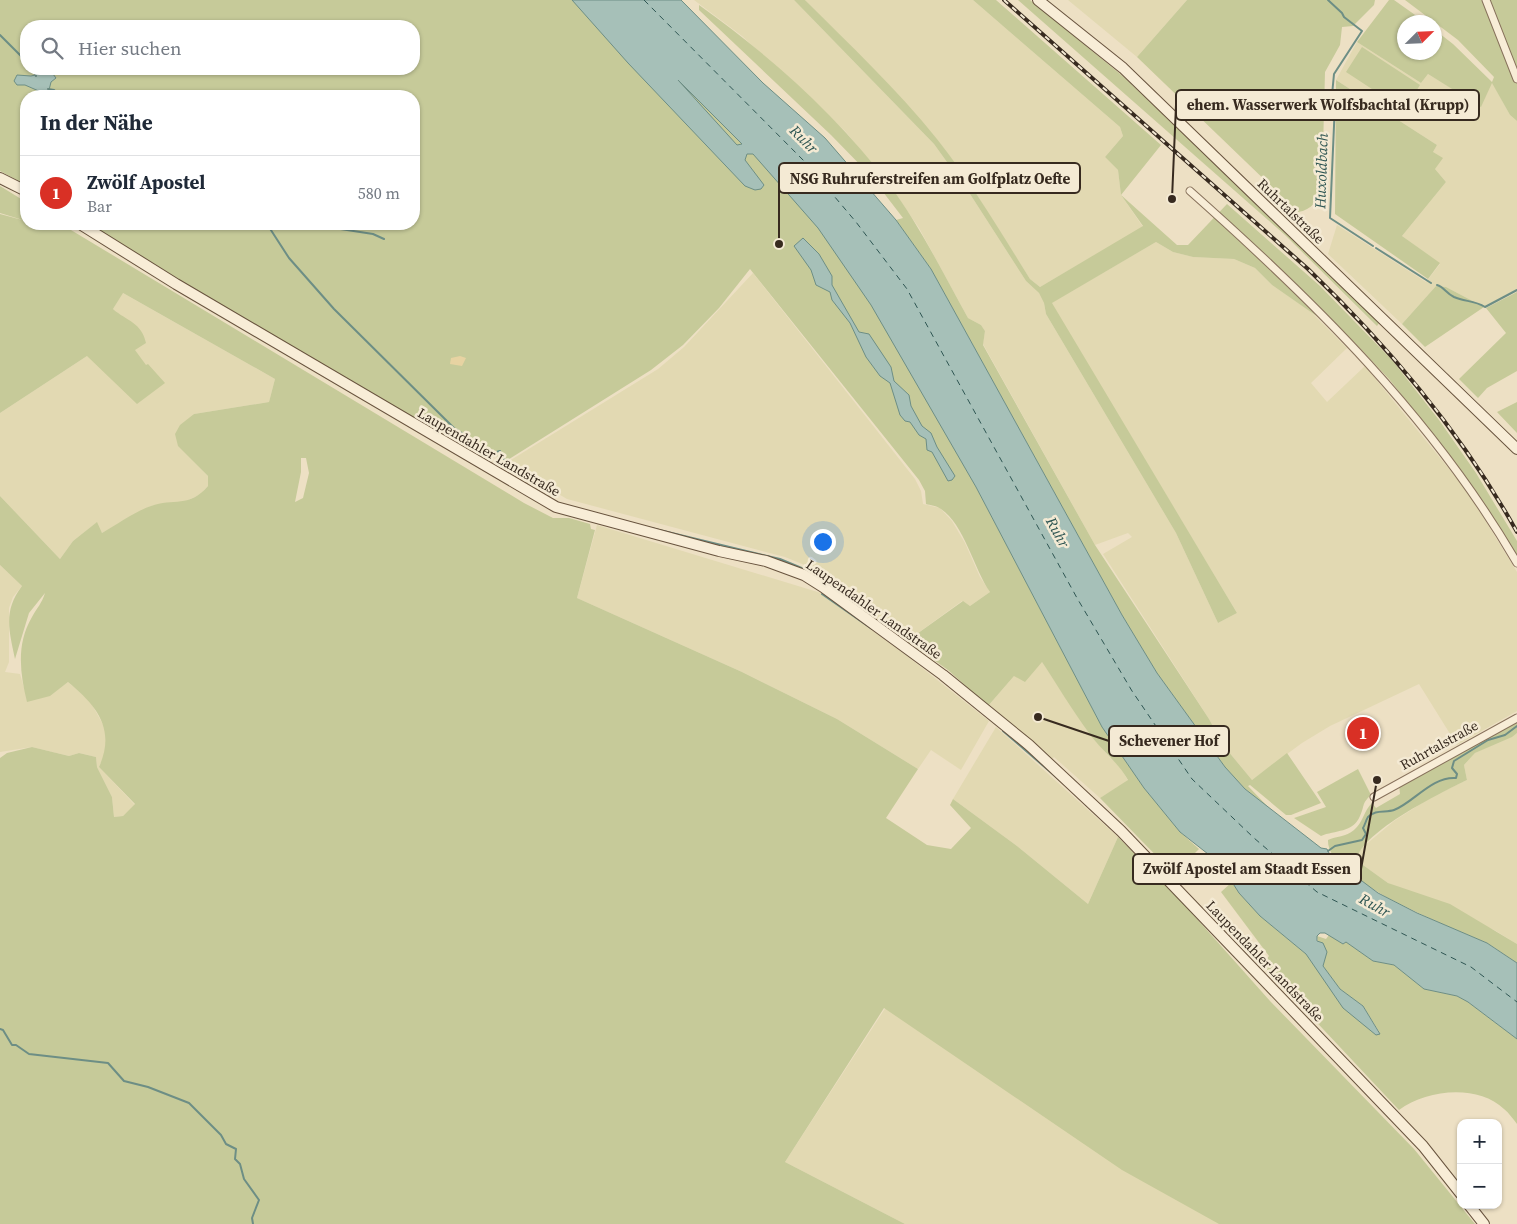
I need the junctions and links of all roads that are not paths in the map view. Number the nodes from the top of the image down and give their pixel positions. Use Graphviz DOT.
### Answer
graph roads {
  1 [pos="1038,0"];
  2 [pos="1486,0"];
  3 [pos="1517,79"];
  4 [pos="0,178"];
  5 [pos="20,188"];
  6 [pos="1190,191"];
  7 [pos="90,230"];
  8 [pos="1517,449"];
  9 [pos="1517,563"];
  10 [pos="1517,718"];
  11 [pos="1374,797"];
  12 [pos="1457,1189"];
  13 [pos="1473,1209"];
  14 [pos="1484,1224"];
  1 -- 8 [label="main road, Ruhrtalstraße"];
  2 -- 3 [label="street"];
  4 -- 5 [label="main road"];
  6 -- 9 [label="street"];
  7 -- 12 [label="main road, Laupendahler Landstraße"];
  10 -- 11 [label="street, Ruhrtalstraße"];
  13 -- 14 [label="main road"];
}
